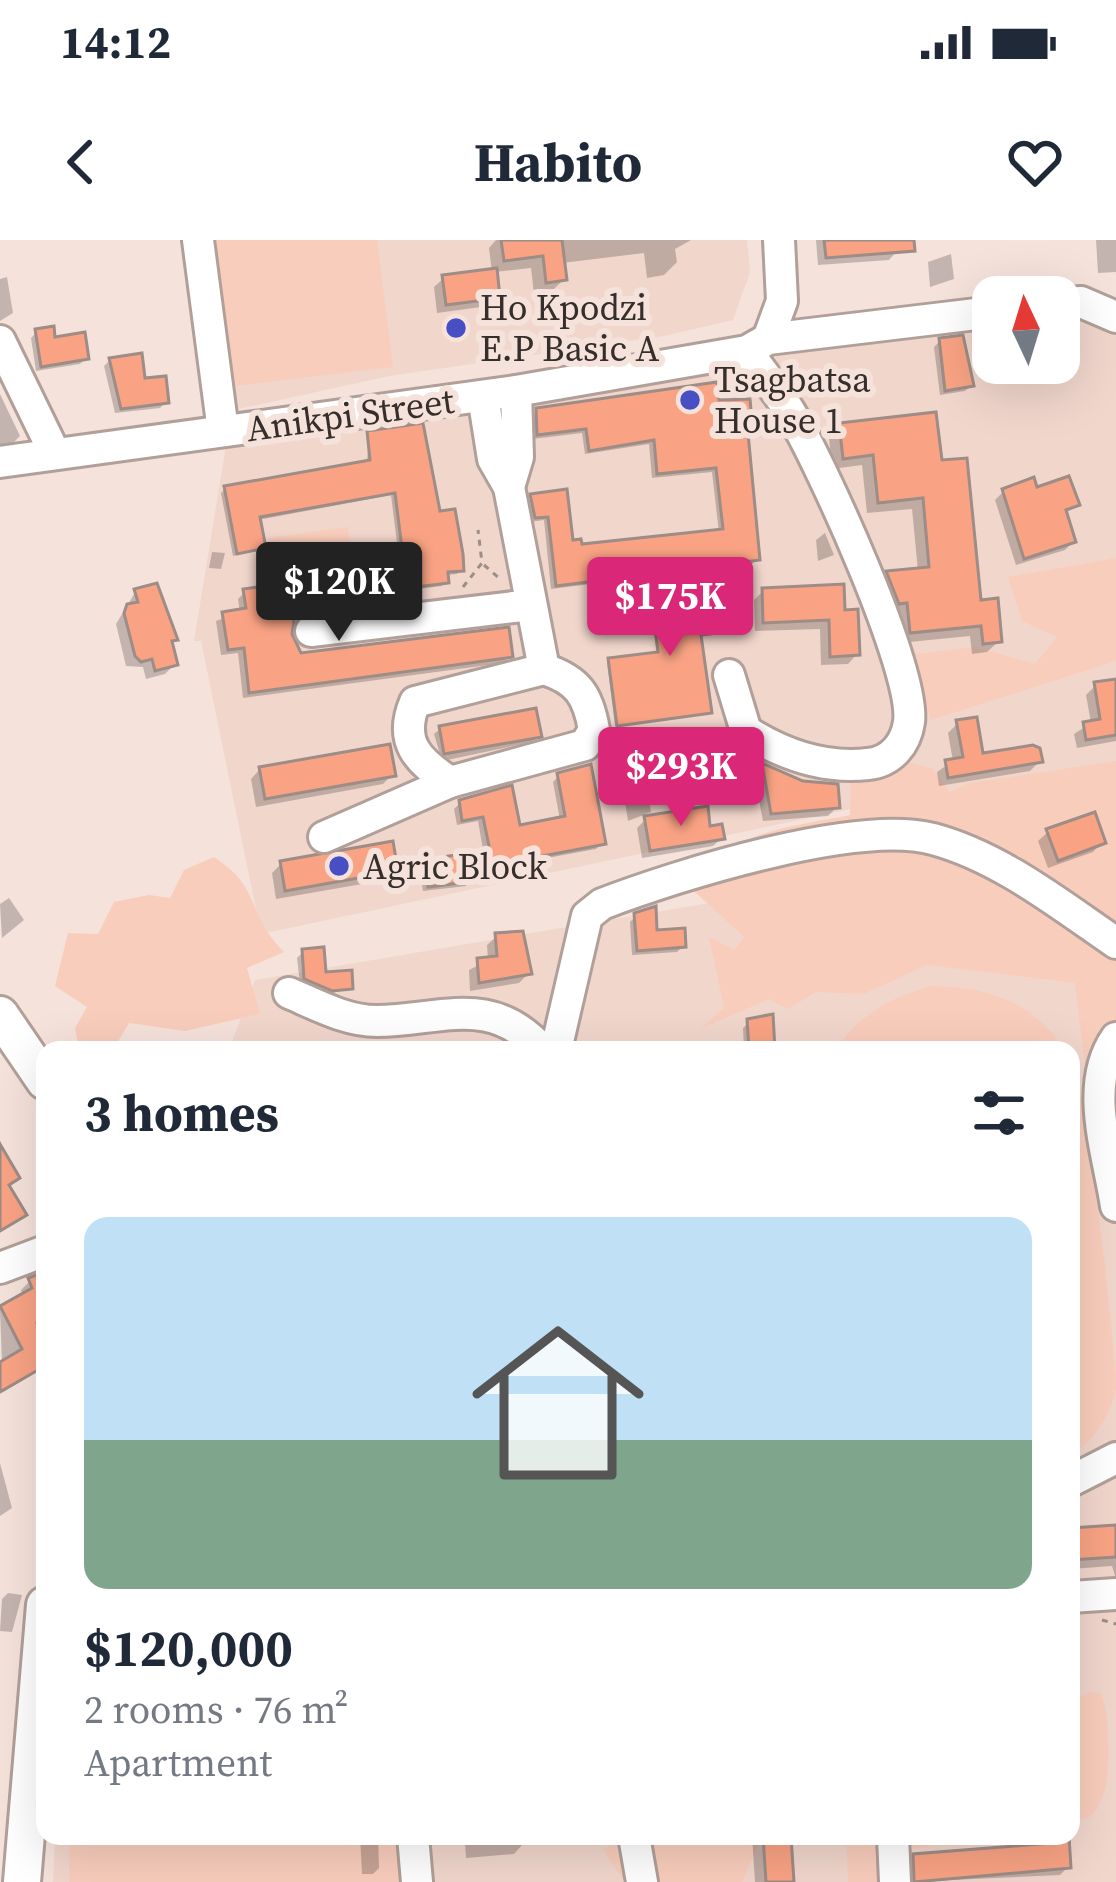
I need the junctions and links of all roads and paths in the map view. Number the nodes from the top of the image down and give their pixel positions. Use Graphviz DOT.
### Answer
graph roads {
  1 [pos="198,240"];
  2 [pos="779,240"];
  3 [pos="1080,302"];
  4 [pos="972,315"];
  5 [pos="1116,317"];
  6 [pos="0,341"];
  7 [pos="757,345"];
  8 [pos="516,391"];
  9 [pos="483,396"];
  10 [pos="223,430"];
  11 [pos="55,454"];
  12 [pos="0,462"];
  13 [pos="509,487"];
  14 [pos="478,530"];
  15 [pos="531,605"];
  16 [pos="438,617"];
  17 [pos="311,631"];
  18 [pos="544,669"];
  19 [pos="730,675"];
  20 [pos="450,782"];
  21 [pos="324,837"];
  22 [pos="1116,943"];
  23 [pos="289,993"];
  24 [pos="0,1015"];
  25 [pos="1116,1038"];
  26 [pos="530,1041"];
  27 [pos="558,1041"];
  28 [pos="36,1068"];
  29 [pos="1116,1206"];
  30 [pos="36,1254"];
  31 [pos="0,1268"];
  32 [pos="1116,1457"];
  33 [pos="1080,1476"];
  34 [pos="1116,1594"];
  35 [pos="1080,1596"];
  36 [pos="36,1684"];
  37 [pos="414,1845"];
  38 [pos="636,1845"];
  39 [pos="893,1845"];
  40 [pos="15,1870"];
  41 [pos="416,1882"];
  42 [pos="642,1882"];
  43 [pos="895,1882"];
  1 -- 10 [label="street"];
  2 -- 7 [label="street"];
  3 -- 5 [label="street"];
  4 -- 7 [label="street, Anikpi Street"];
  6 -- 11 [label="street"];
  7 -- 8 [label="street, Anikpi Street"];
  7 -- 19 [label="street"];
  8 -- 9 [label="street, Anikpi Street"];
  8 -- 13 [label="street"];
  9 -- 10 [label="street, Anikpi Street"];
  9 -- 13 [label="street"];
  10 -- 11 [label="street, Anikpi Street"];
  11 -- 12 [label="street, Anikpi Street"];
  13 -- 15 [label="street"];
  14 -- 16 [label="path"];
  15 -- 16 [label="street"];
  15 -- 18 [label="street"];
  16 -- 17 [label="street"];
  18 -- 20 [label="street"];
  18 -- 20 [label="street"];
  20 -- 21 [label="street"];
  22 -- 27 [label="street"];
  23 -- 26 [label="street"];
  24 -- 28 [label="main road"];
  25 -- 29 [label="street"];
  30 -- 31 [label="street"];
  32 -- 33 [label="street"];
  34 -- 35 [label="street"];
  36 -- 40 [label="main road"];
  37 -- 41 [label="street"];
  38 -- 42 [label="street"];
  39 -- 43 [label="street"];
}
